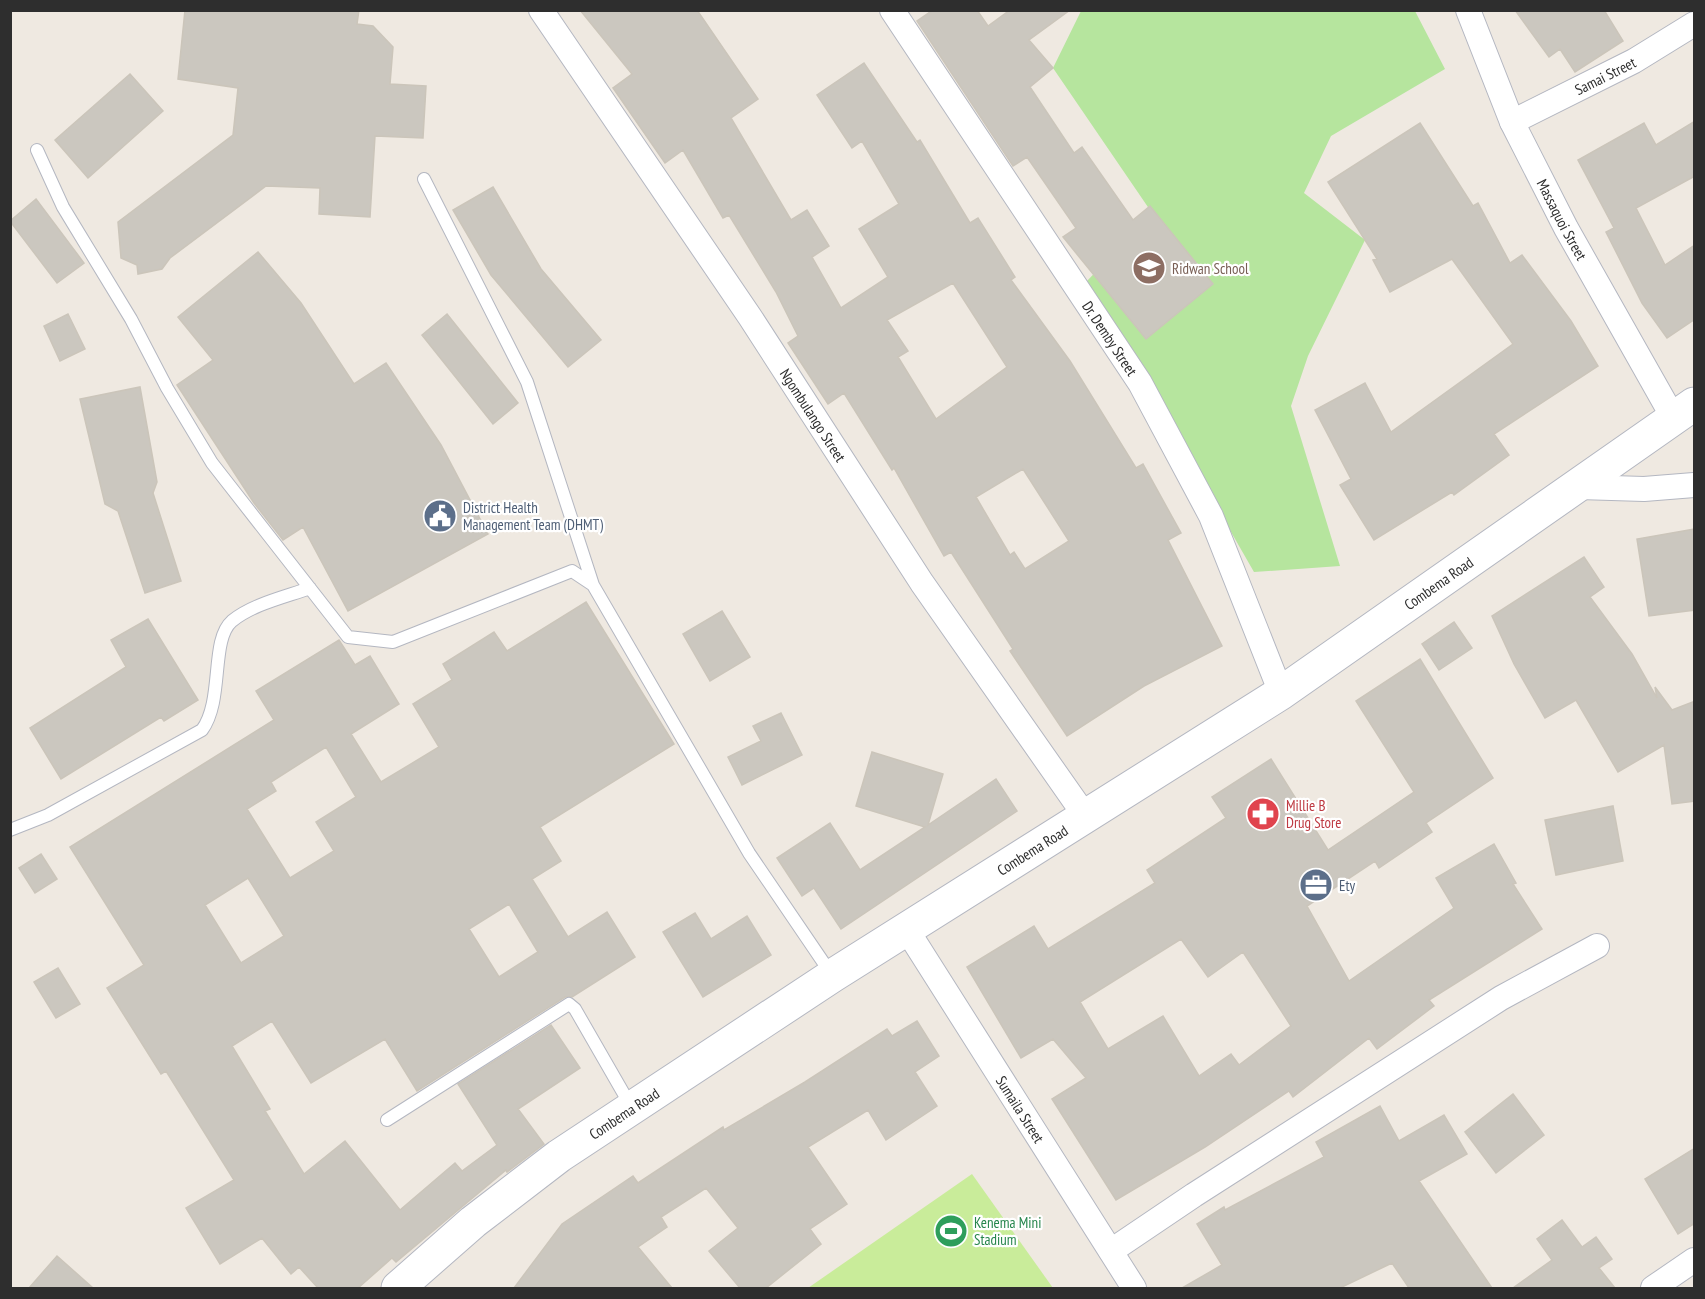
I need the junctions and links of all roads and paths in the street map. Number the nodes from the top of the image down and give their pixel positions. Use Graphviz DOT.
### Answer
graph roads {
  1 [pos="541,10"];
  2 [pos="892,10"];
  3 [pos="1468,10"];
  4 [pos="1695,24"];
  5 [pos="1512,122"];
  6 [pos="37,150"];
  7 [pos="424,179"];
  8 [pos="1684,411"];
  9 [pos="1695,485"];
  10 [pos="1579,488"];
  11 [pos="593,585"];
  12 [pos="309,588"];
  13 [pos="1281,693"];
  14 [pos="1086,817"];
  15 [pos="10,830"];
  16 [pos="907,930"];
  17 [pos="1597,946"];
  18 [pos="832,976"];
  19 [pos="633,1109"];
  20 [pos="387,1120"];
  21 [pos="1111,1251"];
  22 [pos="1695,1260"];
  23 [pos="398,1288"];
  24 [pos="1134,1288"];
  25 [pos="1653,1288"];
  1 -- 14 [label="street, Ngombulango Street"];
  2 -- 13 [label="street, Dr. Demby Street"];
  3 -- 5 [label="street, Massaquoi Street"];
  4 -- 5 [label="street, Samai Street"];
  5 -- 8 [label="street, Massaquoi Street"];
  6 -- 12 [label="lane"];
  7 -- 11 [label="lane"];
  8 -- 10 [label="street, Combema Road"];
  9 -- 10 [label="street"];
  10 -- 13 [label="street, Combema Road"];
  11 -- 12 [label="lane"];
  11 -- 18 [label="lane"];
  12 -- 15 [label="lane"];
  13 -- 14 [label="street, Combema Road"];
  14 -- 16 [label="street, Combema Road"];
  16 -- 18 [label="street, Combema Road"];
  16 -- 21 [label="street, Sumaila Street"];
  17 -- 21 [label="street"];
  18 -- 19 [label="street, Combema Road"];
  19 -- 20 [label="lane"];
  19 -- 23 [label="street, Combema Road"];
  21 -- 24 [label="street, Sumaila Street"];
  22 -- 25 [label="street"];
}
